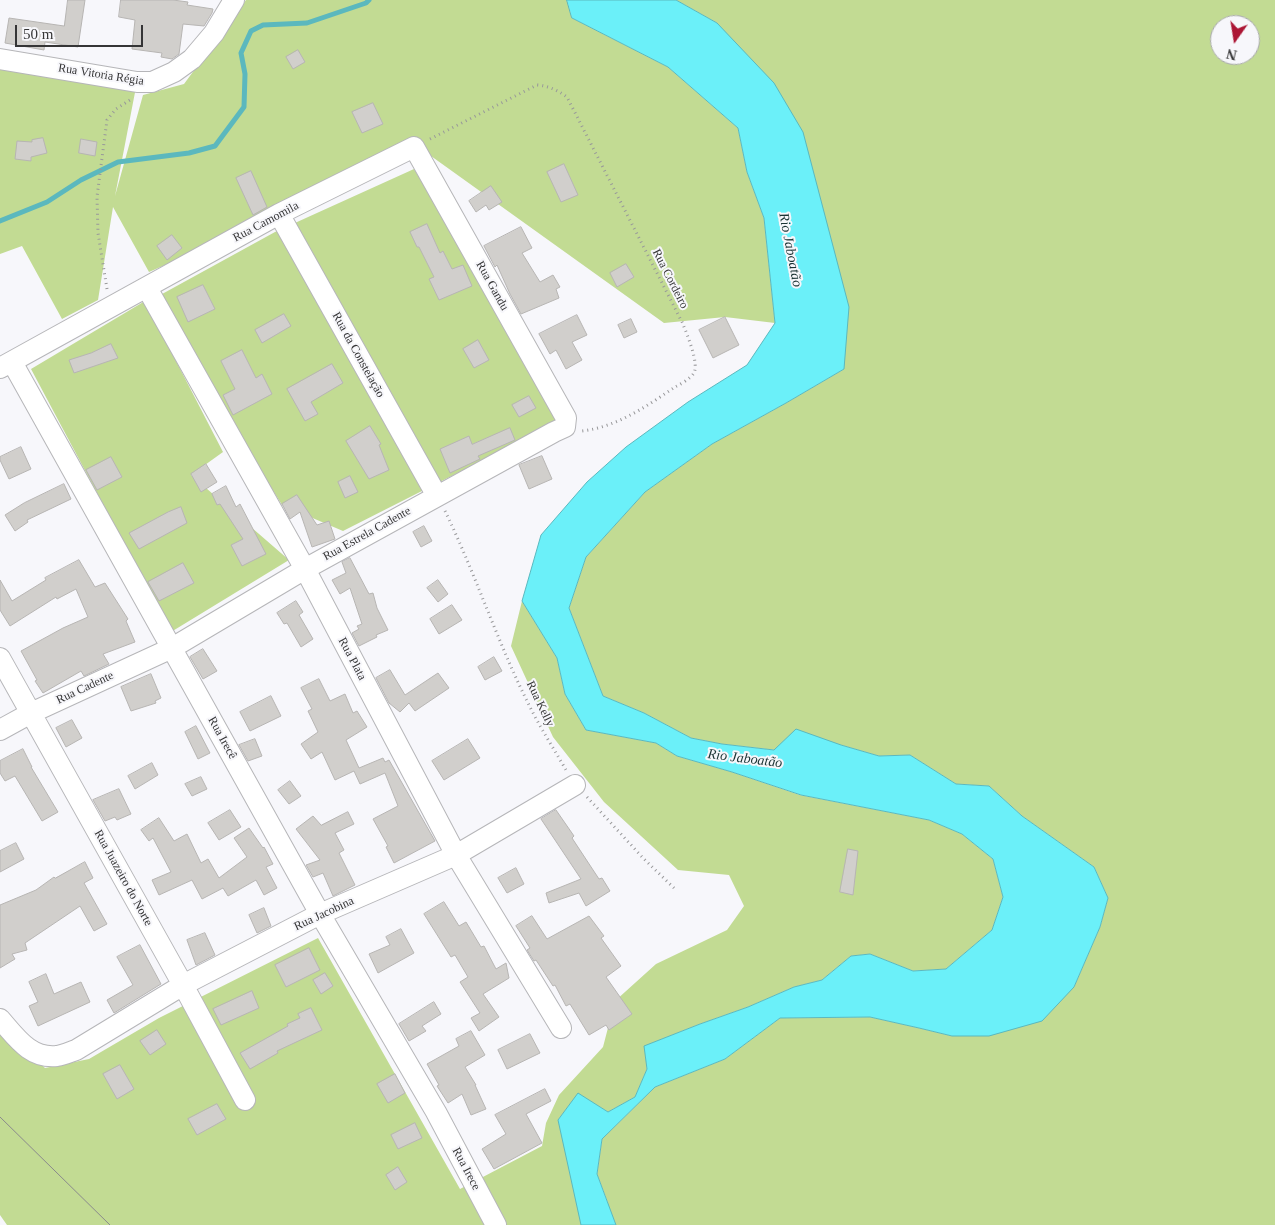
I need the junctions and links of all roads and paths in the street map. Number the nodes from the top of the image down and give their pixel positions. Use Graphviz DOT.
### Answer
graph roads {
  1 [pos="234,0"];
  2 [pos="0,59"];
  3 [pos="152,82"];
  4 [pos="414,147"];
  5 [pos="279,214"];
  6 [pos="147,288"];
  7 [pos="110,306"];
  8 [pos="6,365"];
  9 [pos="565,427"];
  10 [pos="437,496"];
  11 [pos="305,569"];
  12 [pos="172,648"];
  13 [pos="0,658"];
  14 [pos="31,713"];
  15 [pos="0,730"];
  16 [pos="575,785"];
  17 [pos="456,855"];
  18 [pos="674,888"];
  19 [pos="320,914"];
  20 [pos="183,985"];
  21 [pos="0,1019"];
  22 [pos="561,1028"];
  23 [pos="245,1100"];
  24 [pos="436,1112"];
  25 [pos="496,1225"];
  1 -- 3 [label="street, Rua Vitoria Régia"];
  2 -- 3 [label="street, Rua Vitoria Régia"];
  3 -- 7 [label="path"];
  4 -- 5 [label="street, Rua Camomila"];
  4 -- 9 [label="street, Rua Gandu"];
  4 -- 9 [label="path, Rua Cordeiro"];
  5 -- 6 [label="street, Rua Camomila"];
  5 -- 10 [label="street, Rua da Constelação"];
  6 -- 7 [label="street, Rua Camomila"];
  6 -- 11 [label="street, Rua Plata"];
  7 -- 8 [label="street, Rua Camomila"];
  8 -- 12 [label="street, Rua Irecê"];
  9 -- 10 [label="street, Rua Estrela Cadente"];
  10 -- 11 [label="street, Rua Estrela Cadente"];
  10 -- 16 [label="path, Rua Kelly"];
  11 -- 12 [label="street, Rua Estrela Cadente"];
  11 -- 17 [label="street, Rua Plata"];
  12 -- 14 [label="street, Rua Cadente"];
  12 -- 19 [label="street, Rua Irecê"];
  13 -- 14 [label="street, Rua Juazeiro do Norte"];
  14 -- 15 [label="street, Rua Cadente"];
  14 -- 20 [label="street, Rua Juazeiro do Norte"];
  16 -- 17 [label="street, Rua Jacobina"];
  16 -- 18 [label="path, Rua Kelly"];
  17 -- 19 [label="street, Rua Jacobina"];
  17 -- 22 [label="street, Rua Plata"];
  19 -- 20 [label="street, Rua Jacobina"];
  19 -- 24 [label="street, Rua Irecê"];
  20 -- 21 [label="street, Rua Jacobina"];
  20 -- 23 [label="street, Rua Juazeiro do Norte"];
  24 -- 25 [label="street, Rua Irece"];
}
